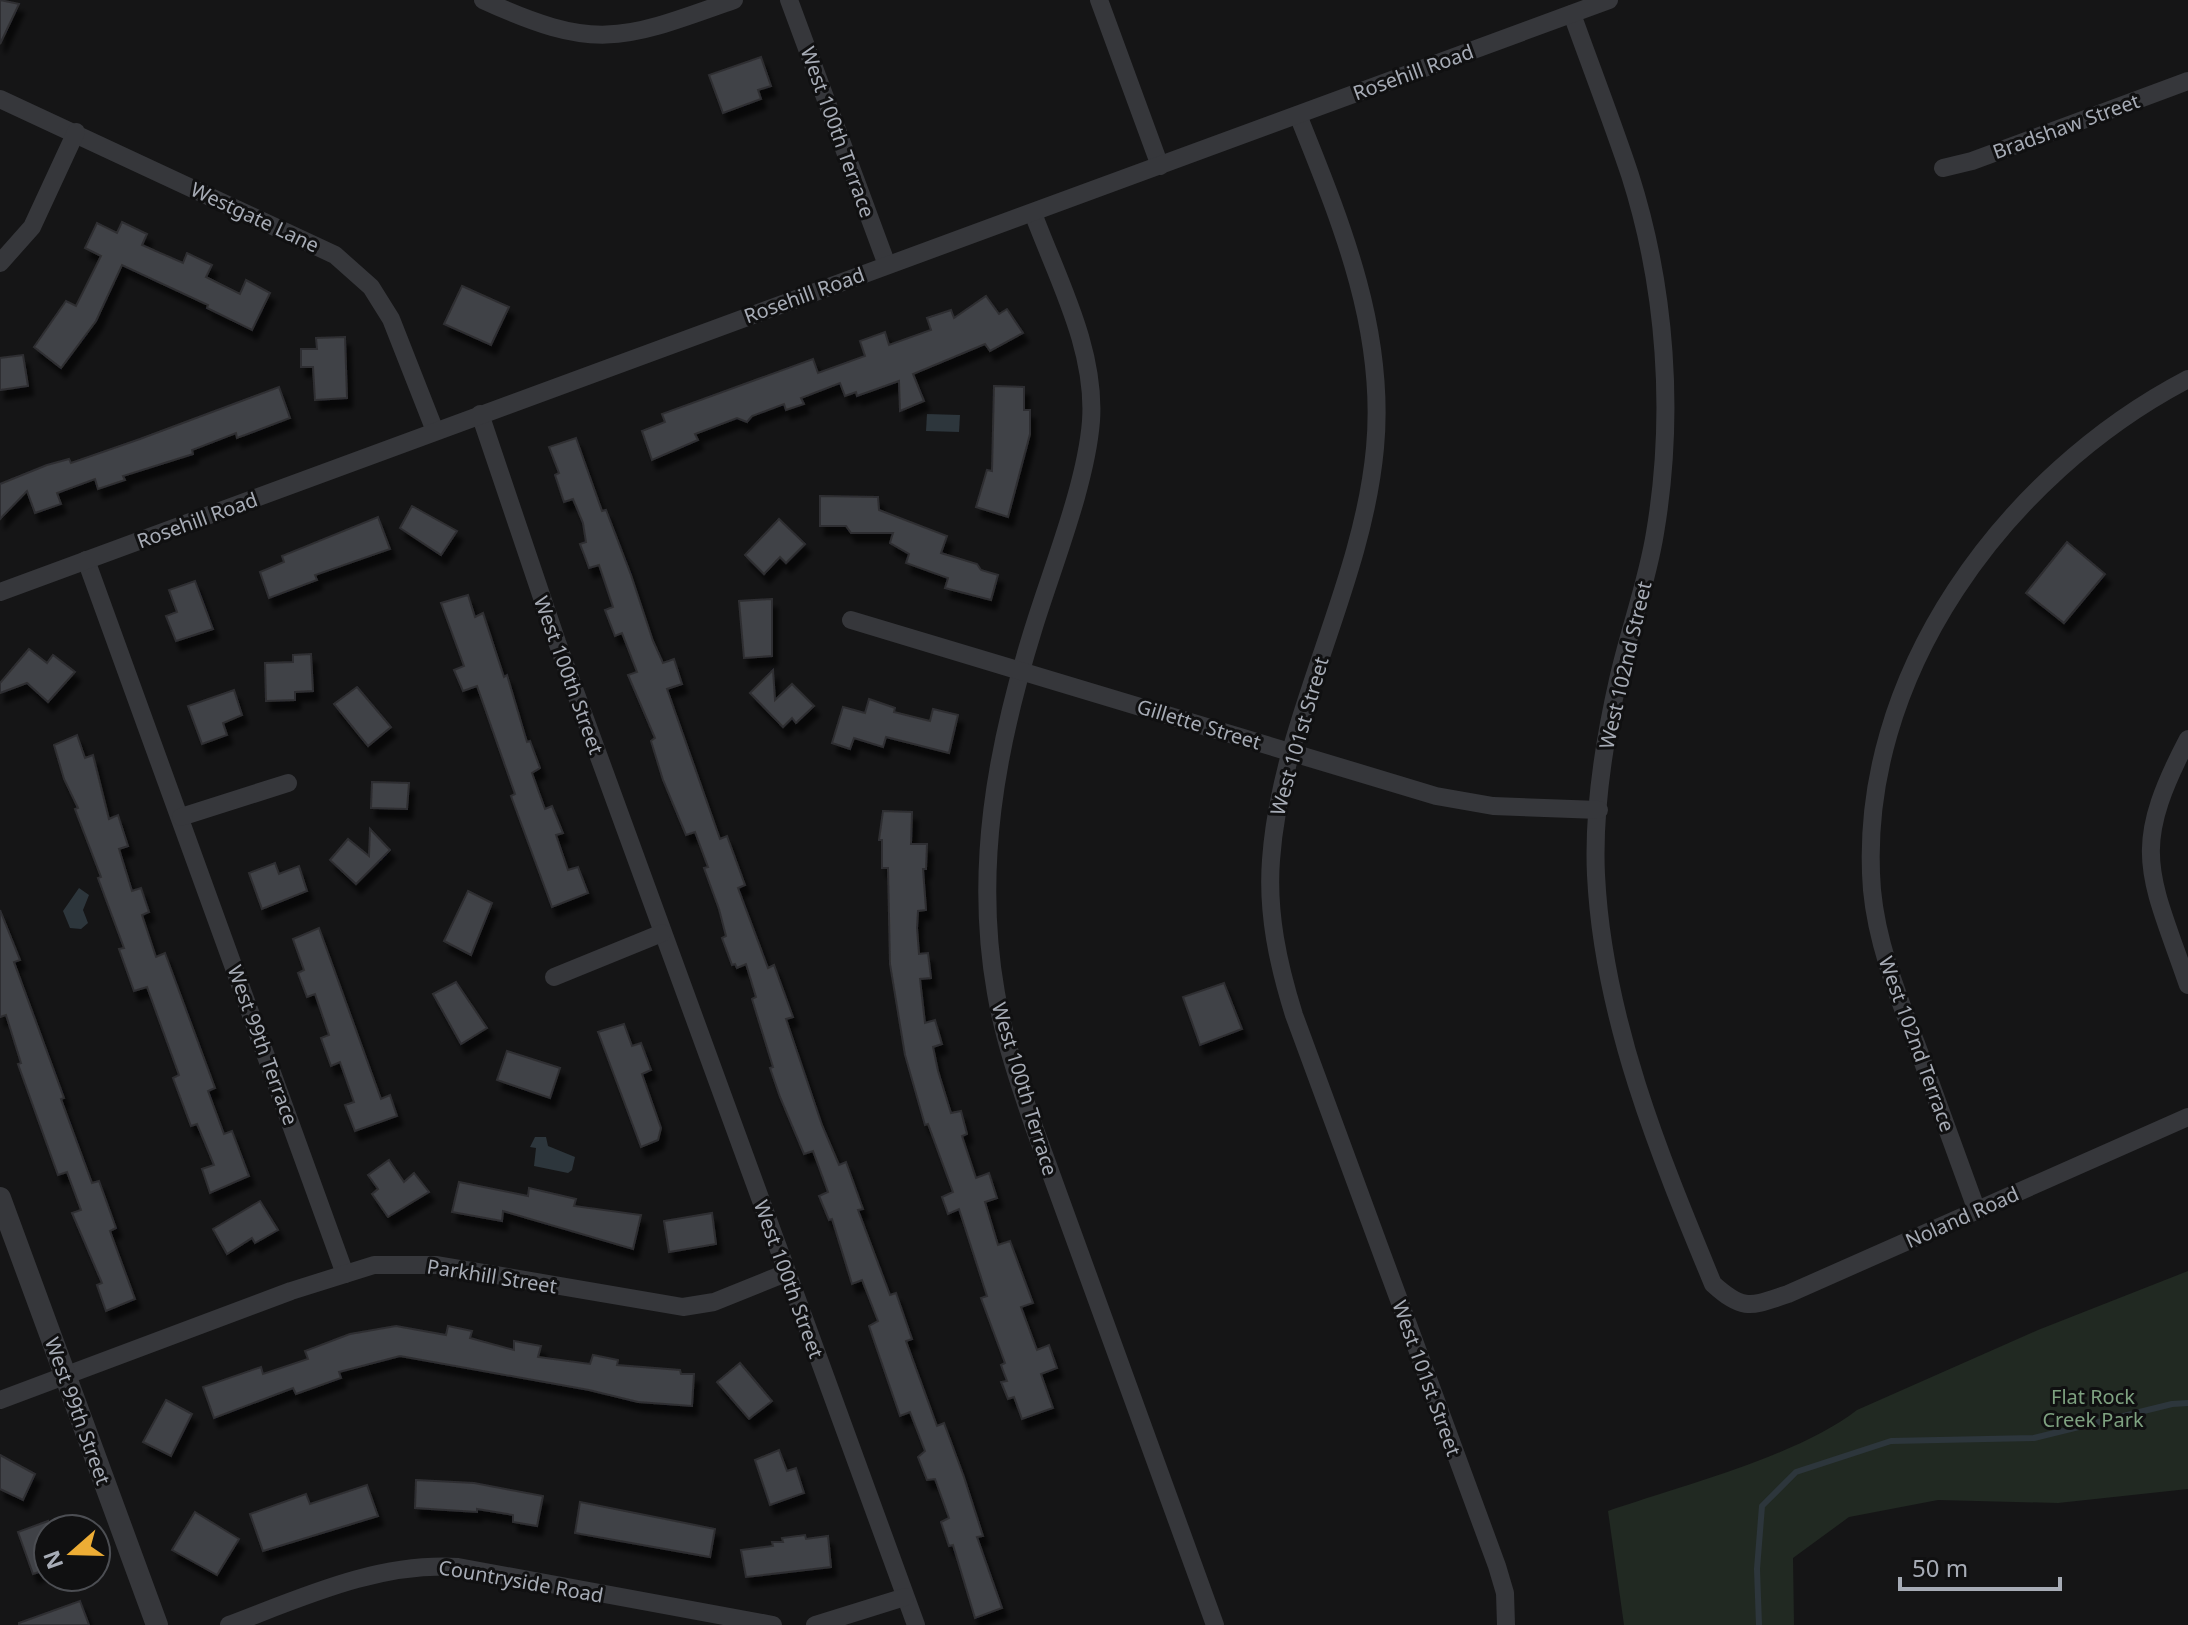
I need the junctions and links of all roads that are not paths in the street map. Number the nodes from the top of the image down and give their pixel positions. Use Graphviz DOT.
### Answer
graph roads {
  1 [pos="483,0"];
  2 [pos="734,0"];
  3 [pos="789,0"];
  4 [pos="1099,0"];
  5 [pos="1609,0"];
  6 [pos="1572,14"];
  7 [pos="2188,81"];
  8 [pos="0,99"];
  9 [pos="1298,115"];
  10 [pos="76,132"];
  11 [pos="1160,166"];
  12 [pos="1943,168"];
  13 [pos="1033,213"];
  14 [pos="0,263"];
  15 [pos="887,265"];
  16 [pos="2188,379"];
  17 [pos="480,414"];
  18 [pos="435,431"];
  19 [pos="86,560"];
  20 [pos="0,592"];
  21 [pos="851,620"];
  22 [pos="1021,669"];
  23 [pos="2188,739"];
  24 [pos="1292,752"];
  25 [pos="288,783"];
  26 [pos="1599,810"];
  27 [pos="181,817"];
  28 [pos="662,933"];
  29 [pos="554,977"];
  30 [pos="2188,985"];
  31 [pos="2188,1117"];
  32 [pos="0,1198"];
  33 [pos="1977,1211"];
  34 [pos="786,1273"];
  35 [pos="345,1274"];
  36 [pos="1733,1302"];
  37 [pos="65,1375"];
  38 [pos="0,1400"];
  39 [pos="905,1597"];
  40 [pos="1506,1624"];
  41 [pos="157,1625"];
  42 [pos="229,1625"];
  43 [pos="773,1625"];
  44 [pos="815,1625"];
  45 [pos="916,1625"];
  46 [pos="1215,1625"];
  1 -- 2 [label="street"];
  3 -- 15 [label="street, West 100th Terrace"];
  4 -- 11 [label="street"];
  5 -- 6 [label="street, Rosehill Road"];
  6 -- 9 [label="street, Rosehill Road"];
  6 -- 26 [label="street, West 102nd Street"];
  7 -- 12 [label="street, Bradshaw Street"];
  8 -- 10 [label="street, Westgate Lane"];
  9 -- 11 [label="street, Rosehill Road"];
  9 -- 24 [label="street, West 101st Street"];
  10 -- 14 [label="street"];
  10 -- 18 [label="street, Westgate Lane"];
  11 -- 13 [label="street, Rosehill Road"];
  13 -- 15 [label="street, Rosehill Road"];
  13 -- 22 [label="street, West 100th Terrace"];
  15 -- 17 [label="street, Rosehill Road"];
  16 -- 33 [label="street, West 102nd Terrace"];
  17 -- 18 [label="street, Rosehill Road"];
  17 -- 28 [label="street, West 100th Street"];
  18 -- 19 [label="street, Rosehill Road"];
  19 -- 20 [label="street, Rosehill Road"];
  19 -- 27 [label="street, West 99th Terrace"];
  21 -- 22 [label="street, Gillette Street"];
  22 -- 24 [label="street, Gillette Street"];
  22 -- 46 [label="street, West 100th Terrace"];
  23 -- 30 [label="street"];
  24 -- 26 [label="street, Gillette Street"];
  24 -- 40 [label="street, West 101st Street"];
  25 -- 27 [label="street"];
  26 -- 36 [label="street, West 102nd Street"];
  27 -- 35 [label="street, West 99th Terrace"];
  28 -- 29 [label="street"];
  28 -- 34 [label="street, West 100th Street"];
  31 -- 33 [label="street, Noland Road"];
  32 -- 37 [label="street, West 99th Street"];
  33 -- 36 [label="street, Noland Road"];
  34 -- 35 [label="street, Parkhill Street"];
  34 -- 39 [label="street, West 100th Street"];
  35 -- 37 [label="street, Parkhill Street"];
  37 -- 38 [label="street, Parkhill Street"];
  37 -- 41 [label="street, West 99th Street"];
  39 -- 44 [label="street"];
  39 -- 45 [label="street, West 100th Street"];
  42 -- 43 [label="street, Countryside Road"];
}
